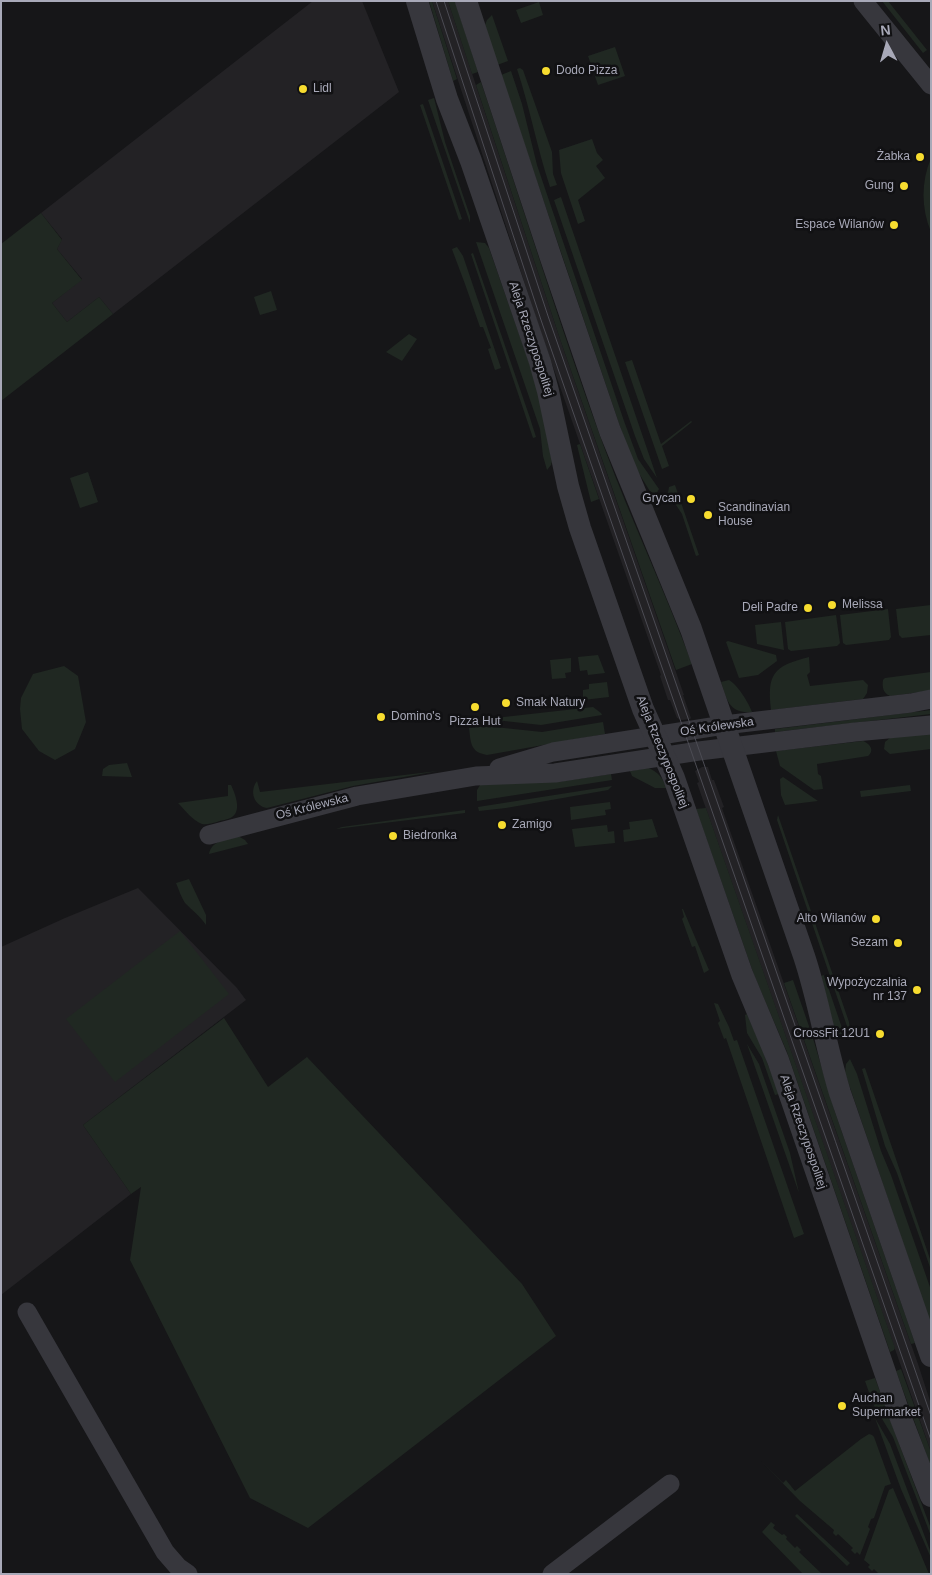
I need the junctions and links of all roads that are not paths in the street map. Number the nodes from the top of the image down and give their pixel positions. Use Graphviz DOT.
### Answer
graph roads {
  1 [pos="417,1"];
  2 [pos="466,1"];
  3 [pos="863,1"];
  4 [pos="931,85"];
  5 [pos="931,699"];
  6 [pos="724,725"];
  7 [pos="931,725"];
  8 [pos="659,745"];
  9 [pos="732,747"];
  10 [pos="209,835"];
  11 [pos="27,1312"];
  12 [pos="931,1356"];
  13 [pos="670,1484"];
  14 [pos="931,1496"];
  15 [pos="188,1574"];
  16 [pos="552,1574"];
  1 -- 8 [label="street, Aleja Rzeczypospolitej"];
  2 -- 6 [label="street"];
  3 -- 4 [label="street"];
  5 -- 6 [label="street, Oś Królewska"];
  6 -- 8 [label="street, Oś Królewska"];
  6 -- 9 [label="street"];
  7 -- 9 [label="street, Oś Królewska"];
  8 -- 9 [label="street, Oś Królewska"];
  8 -- 10 [label="street, Oś Królewska"];
  8 -- 14 [label="street, Aleja Rzeczypospolitej"];
  9 -- 12 [label="street"];
  11 -- 15 [label="street"];
  13 -- 16 [label="street"];
}
